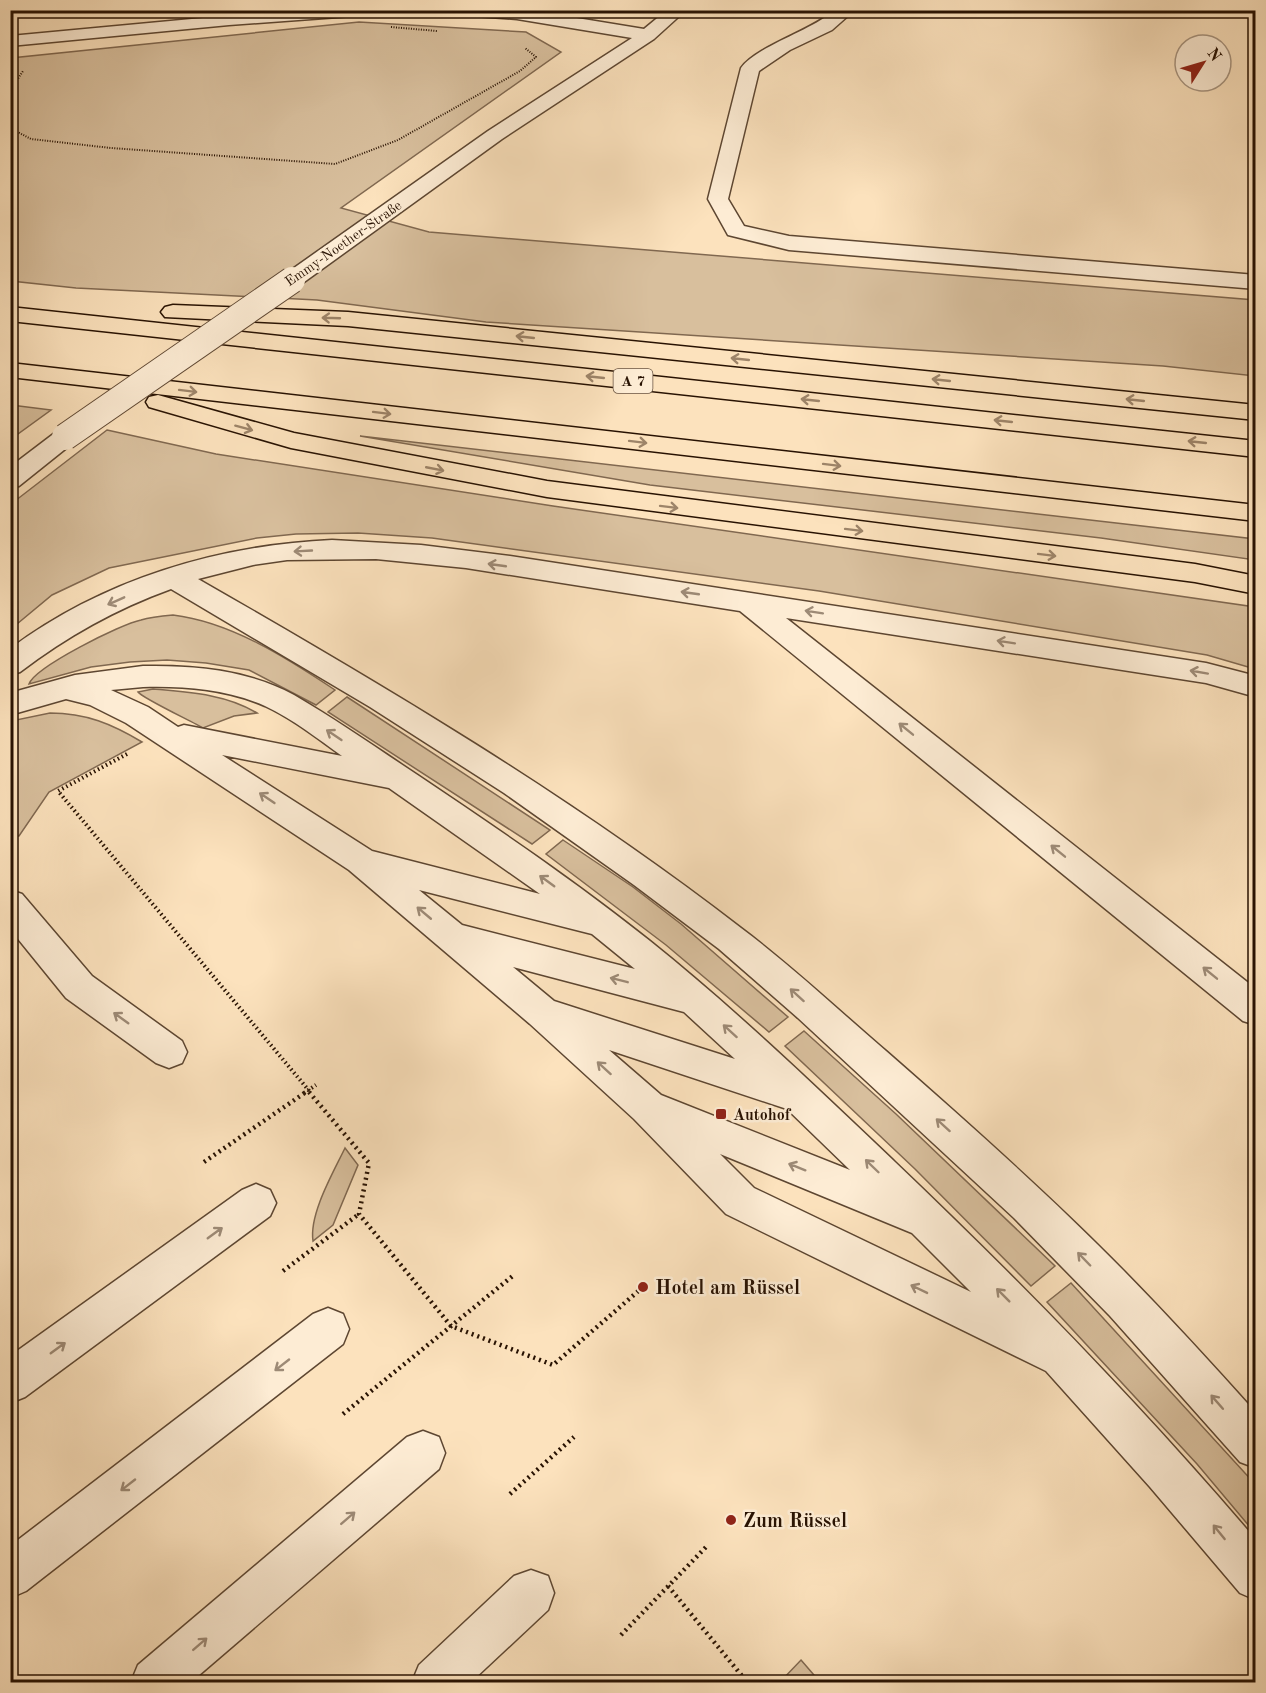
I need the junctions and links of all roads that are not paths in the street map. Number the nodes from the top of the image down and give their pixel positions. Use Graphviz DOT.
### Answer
graph roads {
  1 [pos="366,10"];
  2 [pos="460,10"];
  3 [pos="678,10"];
  4 [pos="840,10"];
  5 [pos="648,35"];
  6 [pos="10,41"];
  7 [pos="1256,282"];
  8 [pos="10,304"];
  9 [pos="10,314"];
  10 [pos="10,370"];
  11 [pos="88,379"];
  12 [pos="1256,413"];
  13 [pos="1256,449"];
  14 [pos="10,480"];
  15 [pos="1256,513"];
  16 [pos="174,578"];
  17 [pos="1256,585"];
  18 [pos="748,602"];
  19 [pos="10,665"];
  20 [pos="1256,687"];
  21 [pos="67,689"];
  22 [pos="10,704"];
  23 [pos="167,732"];
  24 [pos="399,780"];
  25 [pos="361,861"];
  26 [pos="10,904"];
  27 [pos="605,925"];
  28 [pos="453,937"];
  29 [pos="696,1000"];
  30 [pos="1256,1010"];
  31 [pos="543,1012"];
  32 [pos="169,1052"];
  33 [pos="801,1097"];
  34 [pos="647,1107"];
  35 [pos="256,1203"];
  36 [pos="929,1221"];
  37 [pos="328,1329"];
  38 [pos="1066,1360"];
  39 [pos="10,1382"];
  40 [pos="1256,1446"];
  41 [pos="423,1453"];
  42 [pos="10,1575"];
  43 [pos="1256,1577"];
  44 [pos="531,1593"];
  45 [pos="155,1683"];
  46 [pos="436,1683"];
  1 -- 6 [label="street"];
  2 -- 5 [label="street"];
  3 -- 5 [label="street, Emmy-Noether-Straße"];
  4 -- 7 [label="street"];
  5 -- 14 [label="street, Emmy-Noether-Straße, bridge"];
  12 -- 8 [label="highway, one-way"];
  13 -- 9 [label="highway, A 7, one-way"];
  10 -- 11 [label="highway"];
  11 -- 15 [label="highway, one-way"];
  11 -- 17 [label="highway, one-way"];
  18 -- 16 [label="street, one-way"];
  16 -- 19 [label="street, one-way"];
  40 -- 16 [label="street, one-way"];
  20 -- 18 [label="street, one-way"];
  30 -- 18 [label="street, one-way"];
  21 -- 22 [label="street"];
  21 -- 23 [label="street"];
  24 -- 21 [label="street, one-way"];
  23 -- 24 [label="street"];
  25 -- 23 [label="street, one-way"];
  27 -- 24 [label="street, one-way"];
  25 -- 27 [label="street"];
  28 -- 25 [label="street, one-way"];
  32 -- 26 [label="street, one-way"];
  27 -- 29 [label="street"];
  29 -- 28 [label="street, one-way"];
  28 -- 31 [label="street"];
  33 -- 29 [label="street, one-way"];
  31 -- 33 [label="street"];
  34 -- 31 [label="street, one-way"];
  36 -- 33 [label="street, one-way"];
  36 -- 34 [label="street, one-way"];
  38 -- 34 [label="street, one-way"];
  39 -- 35 [label="street, one-way"];
  38 -- 36 [label="street, one-way"];
  37 -- 42 [label="street, one-way"];
  43 -- 38 [label="street, one-way"];
  45 -- 41 [label="street, one-way"];
  44 -- 46 [label="street"];
}
